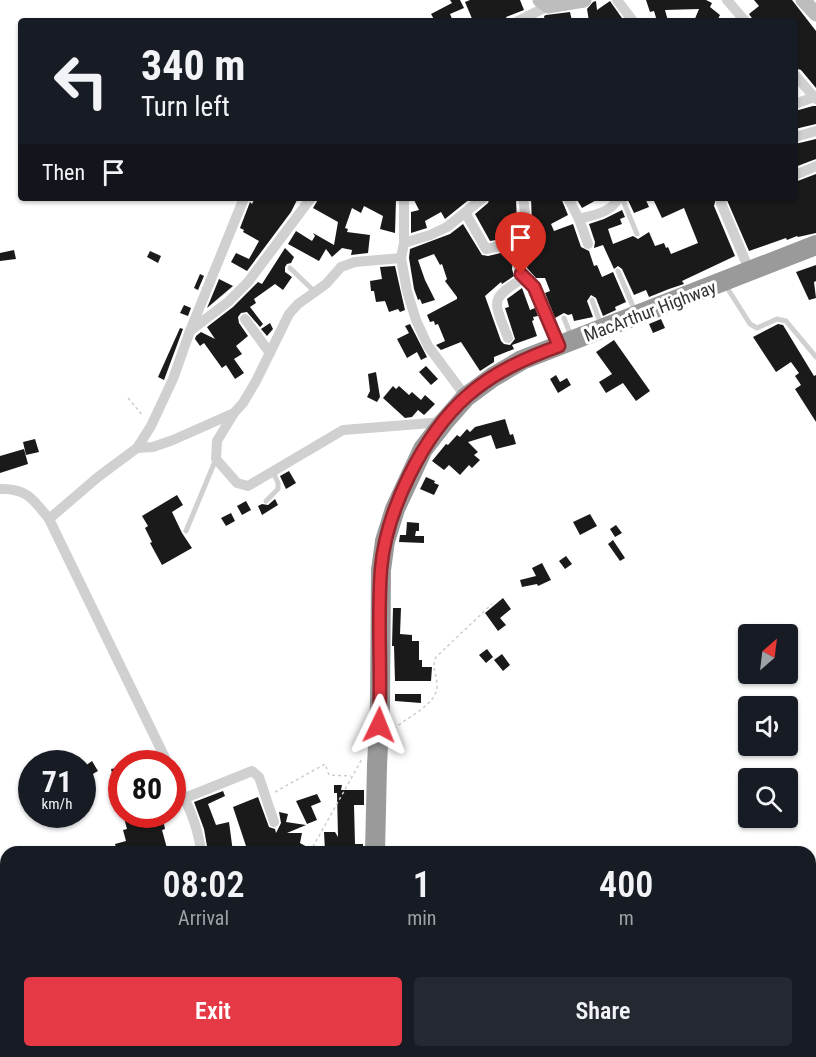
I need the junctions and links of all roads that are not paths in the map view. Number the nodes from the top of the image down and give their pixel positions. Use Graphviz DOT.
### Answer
graph roads {
  1 [pos="584,0"];
  2 [pos="617,0"];
  3 [pos="728,0"];
  4 [pos="803,0"];
  5 [pos="544,3"];
  6 [pos="816,14"];
  7 [pos="533,18"];
  8 [pos="631,18"];
  9 [pos="743,18"];
  10 [pos="798,78"];
  11 [pos="815,98"];
  12 [pos="798,103"];
  13 [pos="816,131"];
  14 [pos="798,136"];
  15 [pos="816,166"];
  16 [pos="798,174"];
  17 [pos="243,201"];
  18 [pos="309,201"];
  19 [pos="404,201"];
  20 [pos="480,201"];
  21 [pos="524,201"];
  22 [pos="570,201"];
  23 [pos="618,201"];
  24 [pos="621,201"];
  25 [pos="721,203"];
  26 [pos="466,214"];
  27 [pos="579,219"];
  28 [pos="637,234"];
  29 [pos="404,243"];
  30 [pos="588,244"];
  31 [pos="816,245"];
  32 [pos="500,246"];
  33 [pos="401,258"];
  34 [pos="291,268"];
  35 [pos="618,271"];
  36 [pos="750,272"];
  37 [pos="524,278"];
  38 [pos="723,282"];
  39 [pos="315,292"];
  40 [pos="592,300"];
  41 [pos="636,316"];
  42 [pos="564,318"];
  43 [pos="245,319"];
  44 [pos="603,329"];
  45 [pos="190,331"];
  46 [pos="508,338"];
  47 [pos="566,343"];
  48 [pos="270,353"];
  49 [pos="816,357"];
  50 [pos="466,397"];
  51 [pos="234,413"];
  52 [pos="444,422"];
  53 [pos="137,448"];
  54 [pos="216,459"];
  55 [pos="273,472"];
  56 [pos="0,489"];
  57 [pos="266,501"];
  58 [pos="49,519"];
  59 [pos="186,531"];
  60 [pos="161,750"];
  61 [pos="186,798"];
  62 [pos="186,800"];
  63 [pos="274,822"];
  64 [pos="200,846"];
  65 [pos="375,846"];
  1 -- 5 [label="main road"];
  2 -- 8 [label="street"];
  3 -- 9 [label="street"];
  4 -- 6 [label="main road"];
  5 -- 7 [label="street"];
  10 -- 11 [label="street"];
  11 -- 12 [label="street"];
  13 -- 14 [label="street"];
  15 -- 16 [label="street"];
  17 -- 45 [label="street"];
  18 -- 45 [label="street"];
  19 -- 29 [label="street"];
  20 -- 26 [label="street"];
  21 -- 37 [label="street"];
  22 -- 27 [label="street"];
  23 -- 27 [label="street"];
  24 -- 28 [label="lane"];
  25 -- 36 [label="street"];
  26 -- 29 [label="street"];
  26 -- 32 [label="street"];
  27 -- 30 [label="street"];
  29 -- 33 [label="street"];
  31 -- 36 [label="highway, MacArthur Highway"];
  33 -- 39 [label="street"];
  33 -- 50 [label="street"];
  34 -- 39 [label="lane"];
  35 -- 41 [label="lane"];
  36 -- 38 [label="highway, MacArthur Highway"];
  37 -- 46 [label="street"];
  37 -- 47 [label="street"];
  38 -- 41 [label="highway, MacArthur Highway"];
  38 -- 49 [label="lane"];
  39 -- 48 [label="street"];
  40 -- 44 [label="lane"];
  41 -- 44 [label="highway, MacArthur Highway"];
  42 -- 47 [label="lane"];
  43 -- 48 [label="street"];
  44 -- 47 [label="highway, MacArthur Highway"];
  45 -- 53 [label="street"];
  47 -- 50 [label="highway, MacArthur Highway"];
  48 -- 51 [label="street"];
  50 -- 52 [label="highway, MacArthur Highway"];
  51 -- 53 [label="street"];
  51 -- 54 [label="street"];
  52 -- 55 [label="street"];
  52 -- 65 [label="highway, MacArthur Highway, bridge"];
  53 -- 58 [label="street"];
  54 -- 55 [label="street"];
  54 -- 59 [label="lane"];
  55 -- 57 [label="lane"];
  56 -- 58 [label="street"];
  58 -- 60 [label="street"];
  61 -- 63 [label="street"];
  62 -- 64 [label="street"];
}
